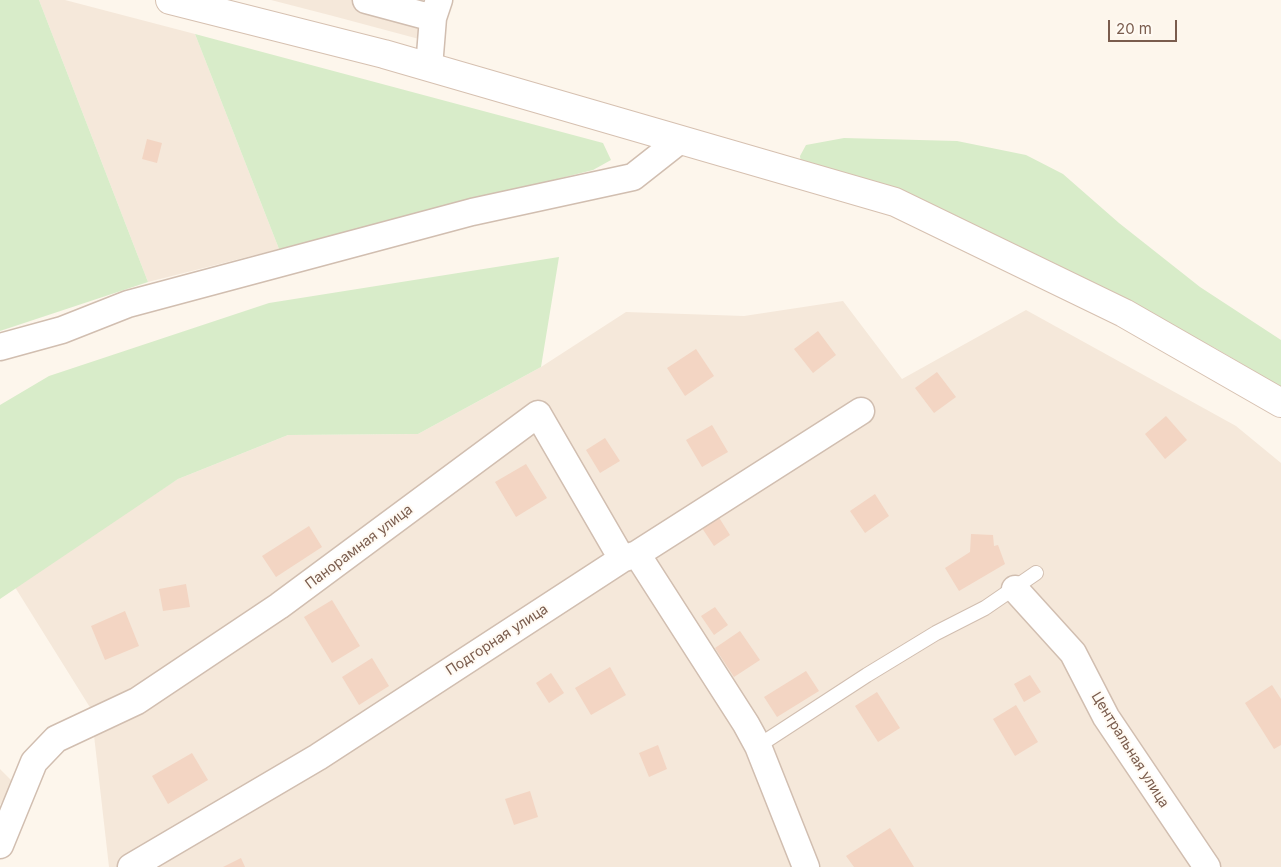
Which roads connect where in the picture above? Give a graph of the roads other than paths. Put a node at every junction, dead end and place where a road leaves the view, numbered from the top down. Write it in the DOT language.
graph roads {
  1 [pos="170,0"];
  2 [pos="366,0"];
  3 [pos="436,9"];
  4 [pos="429,67"];
  5 [pos="680,140"];
  6 [pos="0,347"];
  7 [pos="1281,403"];
  8 [pos="861,411"];
  9 [pos="630,557"];
  10 [pos="1036,573"];
  11 [pos="1015,589"];
  12 [pos="758,746"];
  13 [pos="0,845"];
  14 [pos="130,867"];
  15 [pos="806,867"];
  16 [pos="1206,867"];
  1 -- 4 [label="street"];
  2 -- 3 [label="street"];
  3 -- 4 [label="street"];
  4 -- 5 [label="street"];
  5 -- 6 [label="street"];
  5 -- 7 [label="street"];
  8 -- 9 [label="street, Подгорная улица"];
  9 -- 12 [label="street"];
  9 -- 13 [label="street, Панорамная улица"];
  9 -- 14 [label="street, Подгорная улица"];
  10 -- 11 [label="lane"];
  11 -- 12 [label="lane"];
  11 -- 16 [label="street, Центральная улица"];
  12 -- 15 [label="street"];
}
